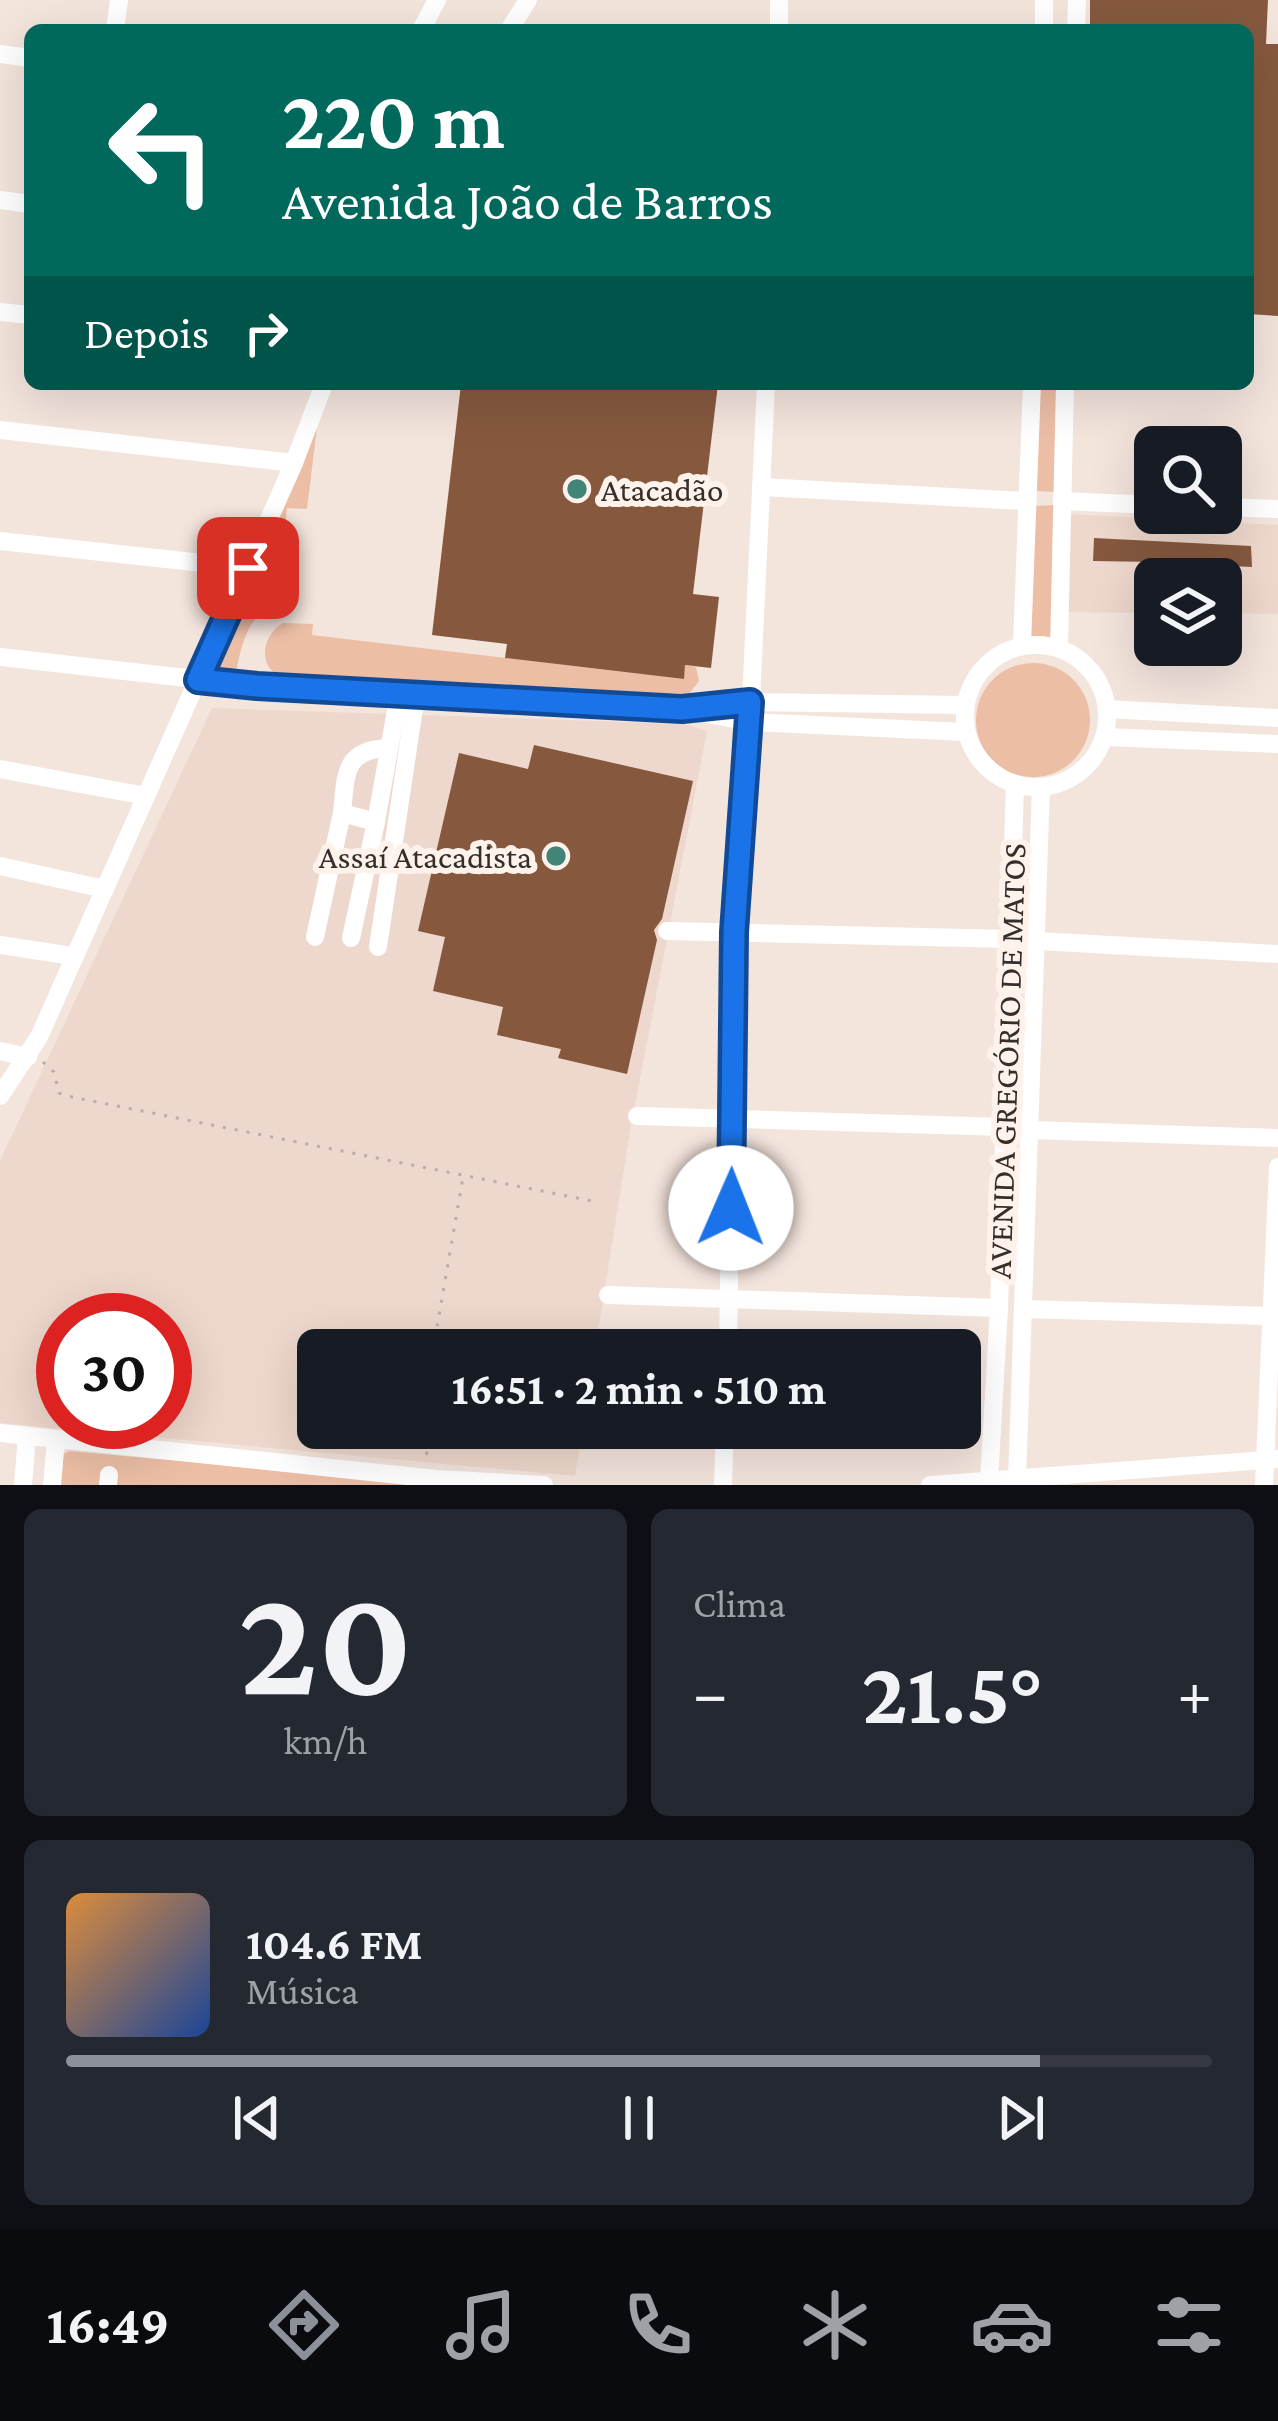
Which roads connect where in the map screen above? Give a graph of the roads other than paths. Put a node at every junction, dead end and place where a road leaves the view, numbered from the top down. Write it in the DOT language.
graph roads {
  1 [pos="322,390"];
  2 [pos="766,390"];
  3 [pos="1032,390"];
  4 [pos="1065,390"];
  5 [pos="0,430"];
  6 [pos="294,463"];
  7 [pos="761,487"];
  8 [pos="1062,501"];
  9 [pos="1025,502"];
  10 [pos="1134,504"];
  11 [pos="1242,508"];
  12 [pos="1278,509"];
  13 [pos="0,541"];
  14 [pos="248,568"];
  15 [pos="1022,645"];
  16 [pos="1059,649"];
  17 [pos="0,657"];
  18 [pos="198,680"];
  19 [pos="408,694"];
  20 [pos="964,705"];
  21 [pos="1107,710"];
  22 [pos="750,712"];
  23 [pos="1278,718"];
  24 [pos="965,732"];
  25 [pos="1105,737"];
  26 [pos="1278,744"];
  27 [pos="389,748"];
  28 [pos="0,769"];
  29 [pos="1015,784"];
  30 [pos="1041,787"];
  31 [pos="146,796"];
  32 [pos="342,814"];
  33 [pos="376,822"];
  34 [pos="0,866"];
  35 [pos="105,889"];
  36 [pos="667,931"];
  37 [pos="734,932"];
  38 [pos="315,937"];
  39 [pos="351,938"];
  40 [pos="1010,939"];
  41 [pos="1037,940"];
  42 [pos="0,945"];
  43 [pos="378,946"];
  44 [pos="1278,954"];
  45 [pos="72,956"];
  46 [pos="0,1052"];
  47 [pos="28,1057"];
  48 [pos="0,1096"];
  49 [pos="638,1117"];
  50 [pos="733,1117"];
  51 [pos="1005,1127"];
  52 [pos="1030,1130"];
  53 [pos="1278,1138"];
  54 [pos="1278,1166"];
  55 [pos="608,1295"];
  56 [pos="729,1300"];
  57 [pos="999,1307"];
  58 [pos="1024,1310"];
  59 [pos="1270,1316"];
  60 [pos="728,1329"];
  61 [pos="0,1433"];
  62 [pos="27,1436"];
  63 [pos="36,1437"];
  64 [pos="55,1449"];
  65 [pos="137,1449"];
  66 [pos="724,1449"];
  67 [pos="1271,1461"];
  68 [pos="1016,1479"];
  69 [pos="1140,1479"];
  70 [pos="989,1481"];
  71 [pos="435,1482"];
  72 [pos="23,1485"];
  73 [pos="52,1485"];
  74 [pos="544,1485"];
  75 [pos="723,1485"];
  76 [pos="930,1485"];
  77 [pos="1264,1485"];
  1 -- 6 [label="street"];
  2 -- 7 [label="street"];
  3 -- 9 [label="street"];
  4 -- 8 [label="street"];
  5 -- 6 [label="street"];
  6 -- 14 [label="street"];
  7 -- 9 [label="street"];
  7 -- 22 [label="street"];
  8 -- 10 [label="street"];
  8 -- 16 [label="street"];
  9 -- 15 [label="street"];
  11 -- 12 [label="street"];
  13 -- 14 [label="street"];
  14 -- 18 [label="street"];
  15 -- 16 [label="street"];
  15 -- 20 [label="street"];
  16 -- 21 [label="street"];
  17 -- 18 [label="street"];
  18 -- 19 [label="street"];
  18 -- 31 [label="street"];
  19 -- 22 [label="street"];
  19 -- 27 [label="street"];
  19 -- 43 [label="street"];
  20 -- 22 [label="street"];
  20 -- 24 [label="street"];
  21 -- 23 [label="street"];
  21 -- 25 [label="street"];
  22 -- 24 [label="street"];
  22 -- 37 [label="street"];
  24 -- 29 [label="street"];
  25 -- 26 [label="street"];
  25 -- 30 [label="street"];
  27 -- 32 [label="street"];
  27 -- 33 [label="street"];
  28 -- 31 [label="street"];
  29 -- 30 [label="street"];
  29 -- 40 [label="street, AVENIDA GREGÓRIO DE MATOS"];
  30 -- 41 [label="street, AVENIDA GREGÓRIO DE MATOS"];
  31 -- 35 [label="street"];
  32 -- 33 [label="street"];
  32 -- 38 [label="street"];
  33 -- 39 [label="street"];
  34 -- 35 [label="street"];
  35 -- 45 [label="street"];
  36 -- 37 [label="street"];
  37 -- 40 [label="street"];
  37 -- 50 [label="street"];
  40 -- 51 [label="street, AVENIDA GREGÓRIO DE MATOS"];
  41 -- 44 [label="street"];
  41 -- 52 [label="street, AVENIDA GREGÓRIO DE MATOS"];
  42 -- 45 [label="street"];
  45 -- 47 [label="street"];
  46 -- 47 [label="street"];
  47 -- 48 [label="street"];
  49 -- 50 [label="street"];
  50 -- 51 [label="street"];
  50 -- 56 [label="street"];
  51 -- 57 [label="street, AVENIDA GREGÓRIO DE MATOS"];
  52 -- 53 [label="street"];
  52 -- 58 [label="street, AVENIDA GREGÓRIO DE MATOS"];
  54 -- 59 [label="street"];
  55 -- 56 [label="street"];
  56 -- 57 [label="street"];
  56 -- 60 [label="street"];
  57 -- 70 [label="street, AVENIDA GREGÓRIO DE MATOS"];
  58 -- 59 [label="street"];
  58 -- 68 [label="street, AVENIDA GREGÓRIO DE MATOS"];
  59 -- 67 [label="street"];
  61 -- 62 [label="street"];
  62 -- 63 [label="street"];
  62 -- 72 [label="street"];
  64 -- 73 [label="street"];
  65 -- 71 [label="street"];
  66 -- 75 [label="street"];
  67 -- 69 [label="street"];
  67 -- 77 [label="street"];
  68 -- 69 [label="street"];
  68 -- 70 [label="street"];
  70 -- 76 [label="street"];
  71 -- 74 [label="street"];
}
